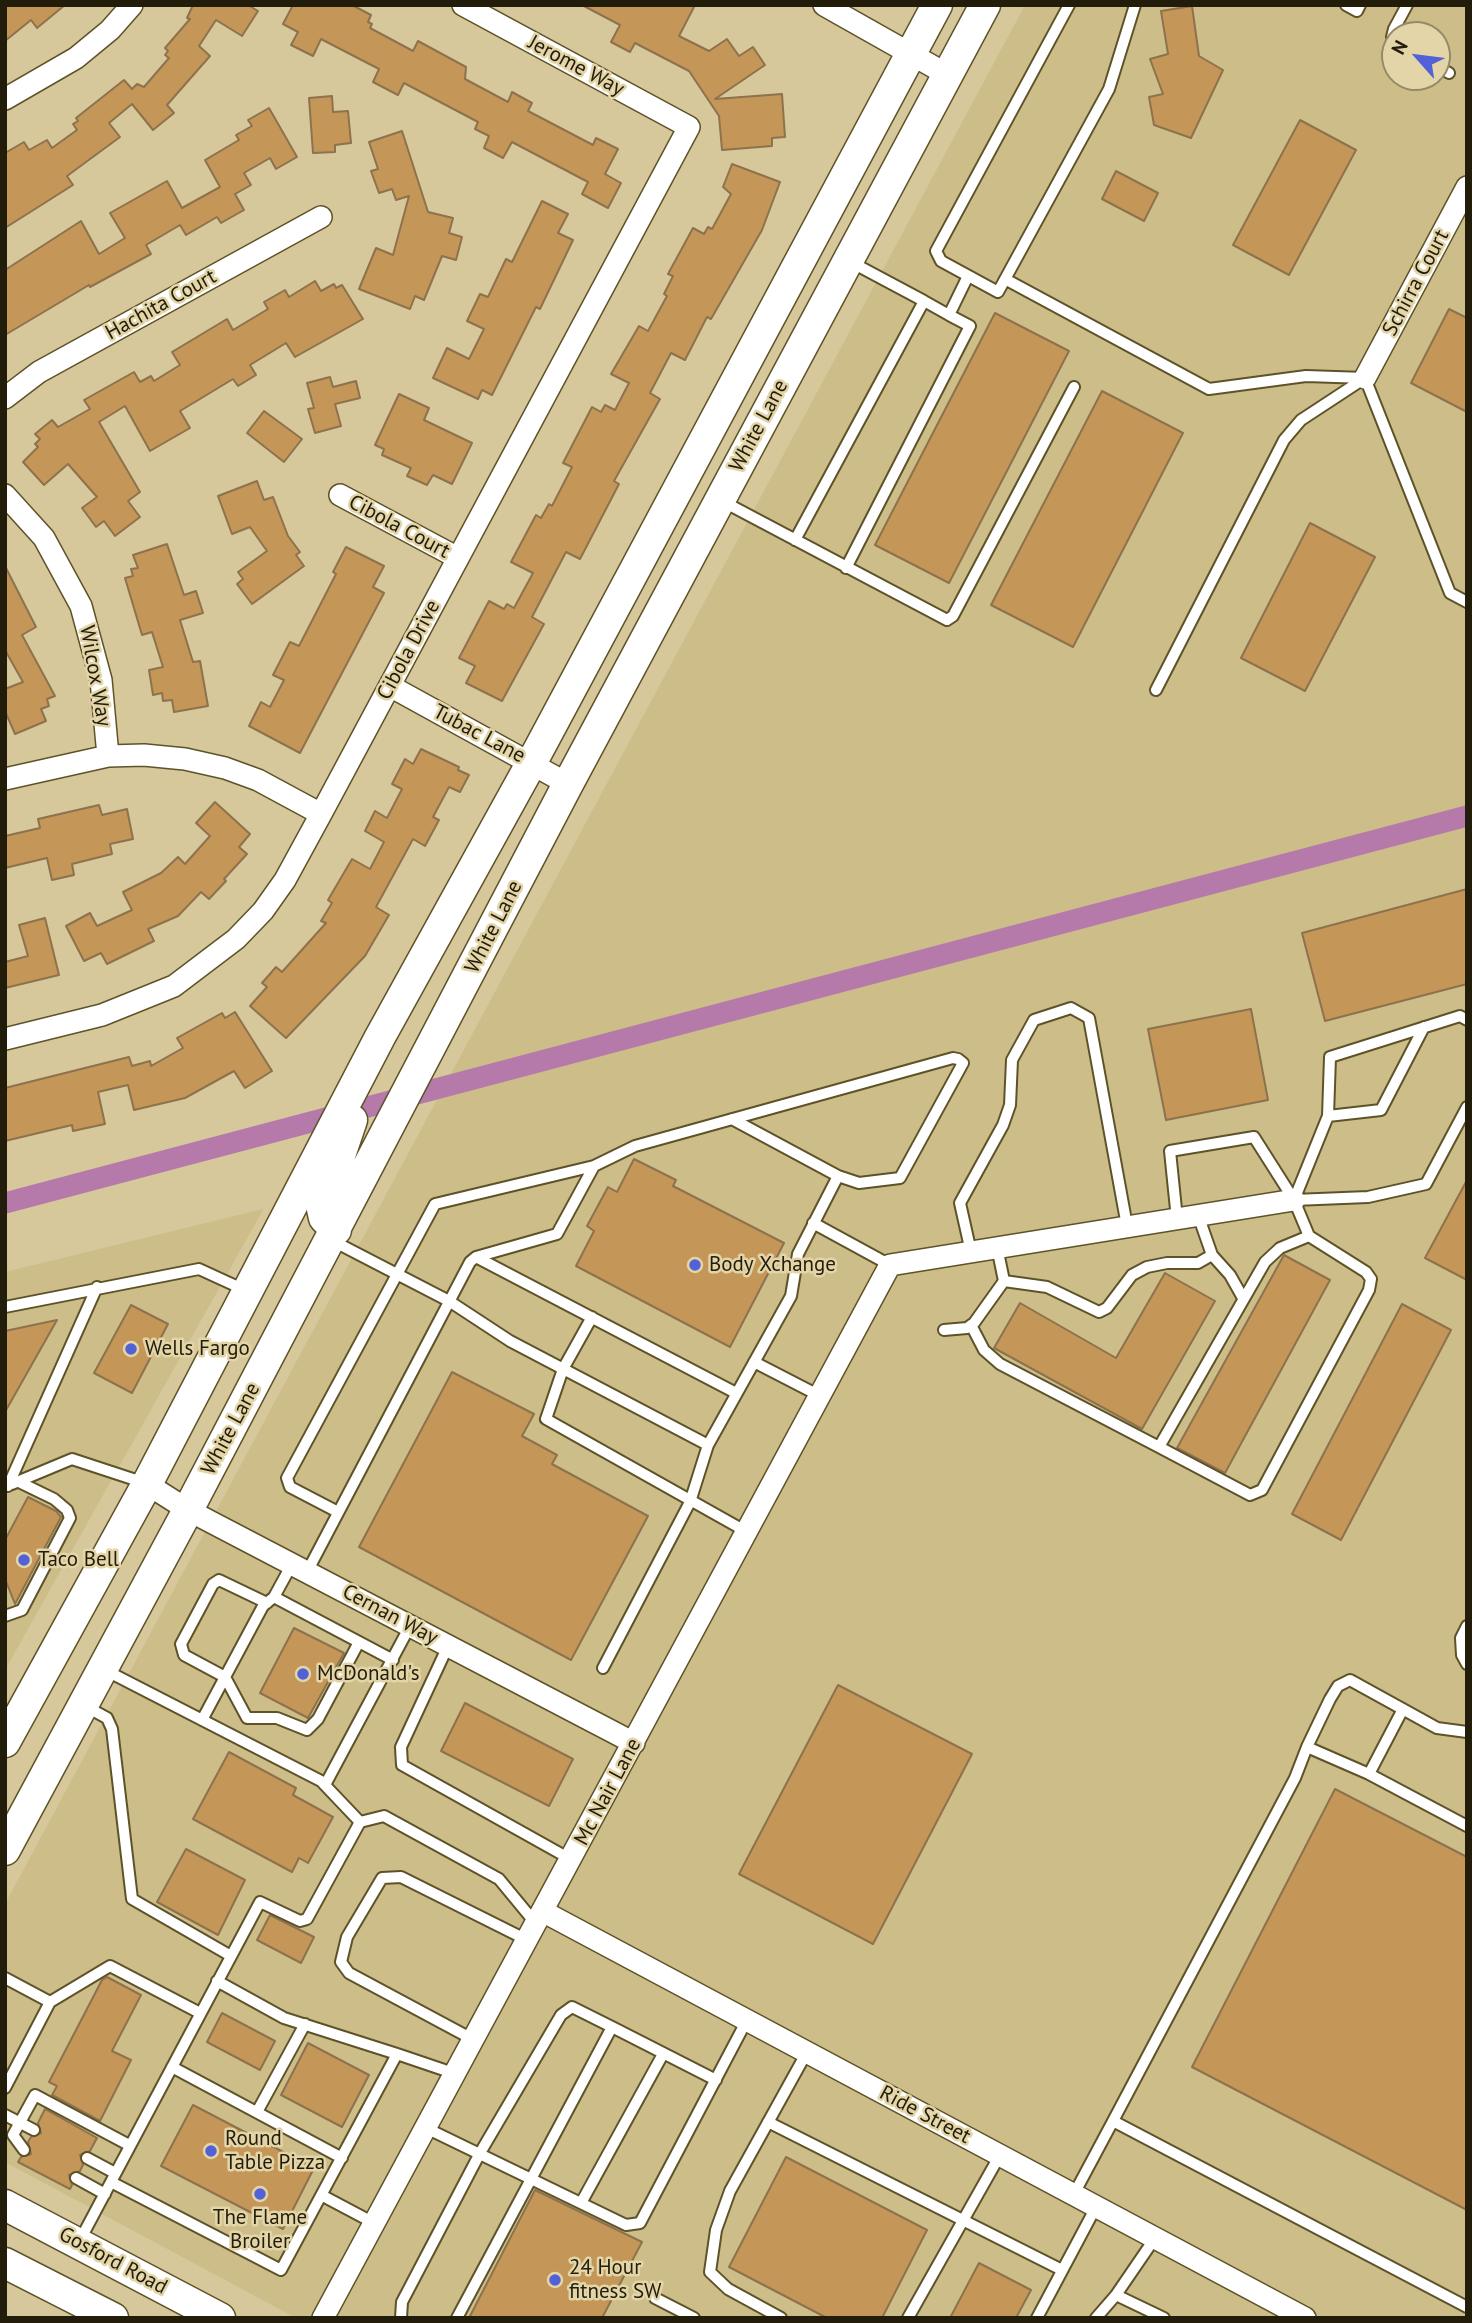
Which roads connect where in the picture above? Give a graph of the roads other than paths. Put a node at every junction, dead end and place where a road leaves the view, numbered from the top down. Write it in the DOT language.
graph roads {
  1 [pos="132,5"];
  2 [pos="463,5"];
  3 [pos="824,5"];
  4 [pos="937,5"];
  5 [pos="985,5"];
  6 [pos="1069,5"];
  7 [pos="1135,5"];
  8 [pos="1346,5"];
  9 [pos="1360,5"];
  10 [pos="1407,5"];
  11 [pos="1398,21"];
  12 [pos="911,53"];
  13 [pos="948,75"];
  14 [pos="5,99"];
  15 [pos="689,127"];
  16 [pos="1467,187"];
  17 [pos="1461,213"];
  18 [pos="321,217"];
  19 [pos="848,260"];
  20 [pos="968,276"];
  21 [pos="1005,279"];
  22 [pos="924,301"];
  23 [pos="949,315"];
  24 [pos="758,339"];
  25 [pos="1365,378"];
  26 [pos="1074,387"];
  27 [pos="5,398"];
  28 [pos="5,495"];
  29 [pos="340,495"];
  30 [pos="722,495"];
  31 [pos="794,540"];
  32 [pos="458,558"];
  33 [pos="846,568"];
  34 [pos="1467,602"];
  35 [pos="390,686"];
  36 [pos="1156,690"];
  37 [pos="108,756"];
  38 [pos="532,762"];
  39 [pos="5,779"];
  40 [pos="568,784"];
  41 [pos="321,814"];
  42 [pos="1467,1020"];
  43 [pos="1424,1027"];
  44 [pos="5,1039"];
  45 [pos="1467,1107"];
  46 [pos="1328,1116"];
  47 [pos="732,1119"];
  48 [pos="594,1166"];
  49 [pos="838,1176"];
  50 [pos="327,1192"];
  51 [pos="1294,1200"];
  52 [pos="1187,1217"];
  53 [pos="813,1223"];
  54 [pos="1128,1226"];
  55 [pos="333,1235"];
  56 [pos="1309,1236"];
  57 [pos="997,1247"];
  58 [pos="971,1252"];
  59 [pos="1212,1255"];
  60 [pos="477,1257"];
  61 [pos="890,1265"];
  62 [pos="396,1274"];
  63 [pos="1004,1281"];
  64 [pos="97,1287"];
  65 [pos="247,1291"];
  66 [pos="1243,1298"];
  67 [pos="449,1301"];
  68 [pos="5,1307"];
  69 [pos="592,1317"];
  70 [pos="971,1325"];
  71 [pos="944,1330"];
  72 [pos="754,1362"];
  73 [pos="563,1369"];
  74 [pos="736,1393"];
  75 [pos="820,1396"];
  76 [pos="708,1445"];
  77 [pos="1159,1447"];
  78 [pos="147,1484"];
  79 [pos="10,1485"];
  80 [pos="690,1502"];
  81 [pos="188,1510"];
  82 [pos="338,1512"];
  83 [pos="747,1532"];
  84 [pos="299,1568"];
  85 [pos="270,1600"];
  86 [pos="5,1616"];
  87 [pos="411,1626"];
  88 [pos="1467,1626"];
  89 [pos="359,1642"];
  90 [pos="448,1646"];
  91 [pos="393,1660"];
  92 [pos="1467,1664"];
  93 [pos="101,1668"];
  94 [pos="603,1668"];
  95 [pos="225,1677"];
  96 [pos="82,1704"];
  97 [pos="1403,1709"];
  98 [pos="202,1720"];
  99 [pos="1467,1732"];
  100 [pos="5,1742"];
  101 [pos="634,1743"];
  102 [pos="1307,1747"];
  103 [pos="1368,1774"];
  104 [pos="325,1784"];
  105 [pos="360,1822"];
  106 [pos="1467,1826"];
  107 [pos="5,1850"];
  108 [pos="572,1860"];
  109 [pos="536,1926"];
  110 [pos="231,1956"];
  111 [pos="217,1982"];
  112 [pos="7,1983"];
  113 [pos="50,2002"];
  114 [pos="200,2013"];
  115 [pos="747,2020"];
  116 [pos="305,2024"];
  117 [pos="612,2027"];
  118 [pos="474,2040"];
  119 [pos="807,2052"];
  120 [pos="663,2053"];
  121 [pos="397,2054"];
  122 [pos="172,2067"];
  123 [pos="456,2074"];
  124 [pos="716,2080"];
  125 [pos="5,2088"];
  126 [pos="257,2112"];
  127 [pos="5,2115"];
  128 [pos="1113,2121"];
  129 [pos="20,2122"];
  130 [pos="768,2122"];
  131 [pos="426,2128"];
  132 [pos="34,2130"];
  133 [pos="129,2145"];
  134 [pos="24,2150"];
  135 [pos="480,2153"];
  136 [pos="1000,2155"];
  137 [pos="86,2158"];
  138 [pos="342,2158"];
  139 [pos="76,2178"];
  140 [pos="113,2178"];
  141 [pos="532,2178"];
  142 [pos="105,2194"];
  143 [pos="1074,2194"];
  144 [pos="323,2196"];
  145 [pos="581,2203"];
  146 [pos="5,2205"];
  147 [pos="1097,2207"];
  148 [pos="964,2218"];
  149 [pos="374,2224"];
  150 [pos="1155,2238"];
  151 [pos="79,2242"];
  152 [pos="5,2263"];
  153 [pos="1062,2270"];
  154 [pos="1116,2295"];
  155 [pos="655,2298"];
  156 [pos="1467,2308"];
  157 [pos="97,2314"];
  158 [pos="220,2318"];
  159 [pos="323,2318"];
  160 [pos="401,2318"];
  161 [pos="457,2318"];
  162 [pos="694,2318"];
  163 [pos="781,2318"];
  164 [pos="908,2318"];
  165 [pos="1037,2318"];
  166 [pos="1097,2318"];
  167 [pos="1164,2318"];
  168 [pos="1305,2318"];
  169 [pos="1462,2318"];
  1 -- 14 [label="street"];
  2 -- 15 [label="street, Jerome Way"];
  3 -- 12 [label="street"];
  4 -- 12 [label="main road, White Lane"];
  5 -- 13 [label="main road, White Lane"];
  6 -- 20 [label="lane"];
  7 -- 21 [label="lane"];
  8 -- 9 [label="lane"];
  10 -- 11 [label="lane"];
  12 -- 13 [label="street"];
  12 -- 24 [label="main road, White Lane"];
  13 -- 19 [label="main road, White Lane"];
  15 -- 32 [label="street, Cibola Drive"];
  16 -- 17 [label="street, Schirra Court"];
  17 -- 25 [label="street, Schirra Court"];
  18 -- 27 [label="street, Hachita Court"];
  19 -- 22 [label="lane"];
  19 -- 30 [label="main road, White Lane"];
  20 -- 21 [label="lane"];
  20 -- 23 [label="lane"];
  21 -- 25 [label="lane"];
  22 -- 23 [label="lane"];
  22 -- 31 [label="lane"];
  23 -- 33 [label="lane"];
  24 -- 30 [label="main road"];
  24 -- 38 [label="main road, White Lane"];
  25 -- 34 [label="lane"];
  25 -- 36 [label="lane"];
  26 -- 33 [label="lane"];
  28 -- 37 [label="street, Wilcox Way"];
  29 -- 32 [label="street, Cibola Court"];
  30 -- 31 [label="lane"];
  30 -- 40 [label="main road, White Lane"];
  31 -- 33 [label="lane"];
  32 -- 35 [label="street, Cibola Drive"];
  35 -- 38 [label="street, Tubac Lane"];
  35 -- 41 [label="street, Cibola Drive"];
  37 -- 39 [label="street"];
  37 -- 41 [label="street"];
  38 -- 40 [label="street, Tubac Lane"];
  38 -- 50 [label="main road, White Lane"];
  40 -- 50 [label="main road, White Lane"];
  41 -- 44 [label="street, Cibola Drive"];
  42 -- 43 [label="lane"];
  43 -- 46 [label="lane"];
  43 -- 46 [label="lane"];
  45 -- 51 [label="lane"];
  46 -- 51 [label="lane"];
  47 -- 48 [label="lane"];
  47 -- 49 [label="lane"];
  47 -- 49 [label="lane"];
  48 -- 60 [label="lane"];
  48 -- 62 [label="lane"];
  49 -- 53 [label="lane"];
  50 -- 55 [label="main road, White Lane"];
  50 -- 65 [label="main road, White Lane"];
  51 -- 52 [label="street"];
  51 -- 52 [label="lane"];
  51 -- 56 [label="lane"];
  52 -- 54 [label="street"];
  52 -- 59 [label="lane"];
  53 -- 61 [label="lane"];
  53 -- 72 [label="lane"];
  54 -- 57 [label="street"];
  54 -- 58 [label="lane"];
  55 -- 62 [label="lane"];
  55 -- 81 [label="main road, White Lane"];
  56 -- 66 [label="lane"];
  56 -- 77 [label="lane"];
  57 -- 58 [label="street"];
  57 -- 63 [label="lane"];
  58 -- 61 [label="street"];
  59 -- 63 [label="lane"];
  59 -- 66 [label="lane"];
  60 -- 67 [label="lane"];
  60 -- 69 [label="lane"];
  61 -- 75 [label="street, Mc Nair Lane"];
  62 -- 67 [label="lane"];
  62 -- 82 [label="lane"];
  63 -- 70 [label="lane"];
  64 -- 65 [label="lane"];
  64 -- 68 [label="lane"];
  64 -- 79 [label="lane"];
  65 -- 78 [label="main road, White Lane"];
  66 -- 77 [label="lane"];
  67 -- 73 [label="lane"];
  67 -- 82 [label="lane"];
  69 -- 73 [label="lane"];
  69 -- 74 [label="lane"];
  70 -- 71 [label="lane"];
  70 -- 77 [label="lane"];
  72 -- 74 [label="lane"];
  72 -- 75 [label="lane"];
  73 -- 76 [label="lane"];
  73 -- 80 [label="lane"];
  74 -- 76 [label="lane"];
  75 -- 83 [label="street, Mc Nair Lane"];
  76 -- 80 [label="lane"];
  78 -- 79 [label="lane"];
  78 -- 81 [label="street, Cernan Way"];
  78 -- 100 [label="main road, White Lane"];
  79 -- 86 [label="lane"];
  80 -- 83 [label="lane"];
  80 -- 94 [label="lane"];
  81 -- 84 [label="street, Cernan Way"];
  81 -- 93 [label="main road, White Lane"];
  82 -- 84 [label="lane"];
  83 -- 101 [label="street, Mc Nair Lane"];
  84 -- 85 [label="lane"];
  84 -- 87 [label="street, Cernan Way"];
  85 -- 89 [label="lane"];
  85 -- 95 [label="lane"];
  85 -- 95 [label="lane"];
  87 -- 90 [label="street, Cernan Way"];
  87 -- 91 [label="lane"];
  88 -- 92 [label="lane"];
  89 -- 91 [label="lane"];
  89 -- 95 [label="lane"];
  90 -- 101 [label="street, Cernan Way"];
  90 -- 108 [label="lane"];
  91 -- 104 [label="lane"];
  93 -- 96 [label="main road, White Lane"];
  93 -- 98 [label="lane"];
  95 -- 98 [label="lane"];
  96 -- 107 [label="main road, White Lane"];
  96 -- 110 [label="lane"];
  97 -- 99 [label="lane"];
  97 -- 102 [label="lane"];
  97 -- 103 [label="lane"];
  98 -- 104 [label="lane"];
  101 -- 108 [label="street, Mc Nair Lane"];
  102 -- 103 [label="lane"];
  102 -- 128 [label="lane"];
  103 -- 106 [label="lane"];
  104 -- 105 [label="lane"];
  105 -- 109 [label="lane"];
  105 -- 110 [label="lane"];
  108 -- 109 [label="street, Mc Nair Lane"];
  109 -- 115 [label="street, Ride Street"];
  109 -- 118 [label="street, Mc Nair Lane"];
  109 -- 118 [label="lane"];
  110 -- 111 [label="lane"];
  111 -- 114 [label="lane"];
  111 -- 116 [label="lane"];
  112 -- 113 [label="lane"];
  113 -- 114 [label="lane"];
  113 -- 125 [label="lane"];
  114 -- 122 [label="lane"];
  115 -- 119 [label="street, Ride Street"];
  115 -- 124 [label="lane"];
  116 -- 121 [label="lane"];
  116 -- 126 [label="lane"];
  117 -- 120 [label="lane"];
  117 -- 135 [label="lane"];
  117 -- 141 [label="lane"];
  118 -- 123 [label="street, Mc Nair Lane"];
  119 -- 130 [label="lane"];
  119 -- 136 [label="street, Ride Street"];
  120 -- 124 [label="lane"];
  120 -- 145 [label="lane"];
  121 -- 123 [label="lane"];
  121 -- 138 [label="lane"];
  122 -- 126 [label="lane"];
  122 -- 133 [label="lane"];
  123 -- 131 [label="street, Mc Nair Lane"];
  124 -- 145 [label="lane"];
  126 -- 138 [label="lane"];
  127 -- 129 [label="lane"];
  128 -- 143 [label="lane"];
  128 -- 156 [label="lane"];
  129 -- 132 [label="lane"];
  129 -- 133 [label="lane"];
  129 -- 134 [label="lane"];
  130 -- 148 [label="lane"];
  130 -- 163 [label="lane"];
  131 -- 135 [label="lane"];
  131 -- 149 [label="street, Mc Nair Lane"];
  133 -- 140 [label="lane"];
  135 -- 141 [label="lane"];
  135 -- 160 [label="lane"];
  136 -- 143 [label="street, Ride Street"];
  136 -- 148 [label="lane"];
  137 -- 140 [label="lane"];
  138 -- 144 [label="lane"];
  139 -- 142 [label="lane"];
  140 -- 142 [label="lane"];
  140 -- 144 [label="lane"];
  141 -- 145 [label="lane"];
  141 -- 161 [label="lane"];
  142 -- 151 [label="lane"];
  143 -- 147 [label="street, Ride Street"];
  144 -- 149 [label="lane"];
  146 -- 151 [label="main road, Gosford Road"];
  147 -- 150 [label="street, Ride Street"];
  147 -- 153 [label="lane"];
  148 -- 153 [label="lane"];
  148 -- 164 [label="lane"];
  149 -- 159 [label="street, Mc Nair Lane"];
  150 -- 154 [label="lane"];
  150 -- 168 [label="street, Ride Street"];
  151 -- 158 [label="main road, Gosford Road"];
  152 -- 157 [label="main road"];
  153 -- 165 [label="lane"];
  154 -- 166 [label="lane"];
  154 -- 167 [label="lane"];
  155 -- 162 [label="lane"];
  156 -- 169 [label="lane"];
}
